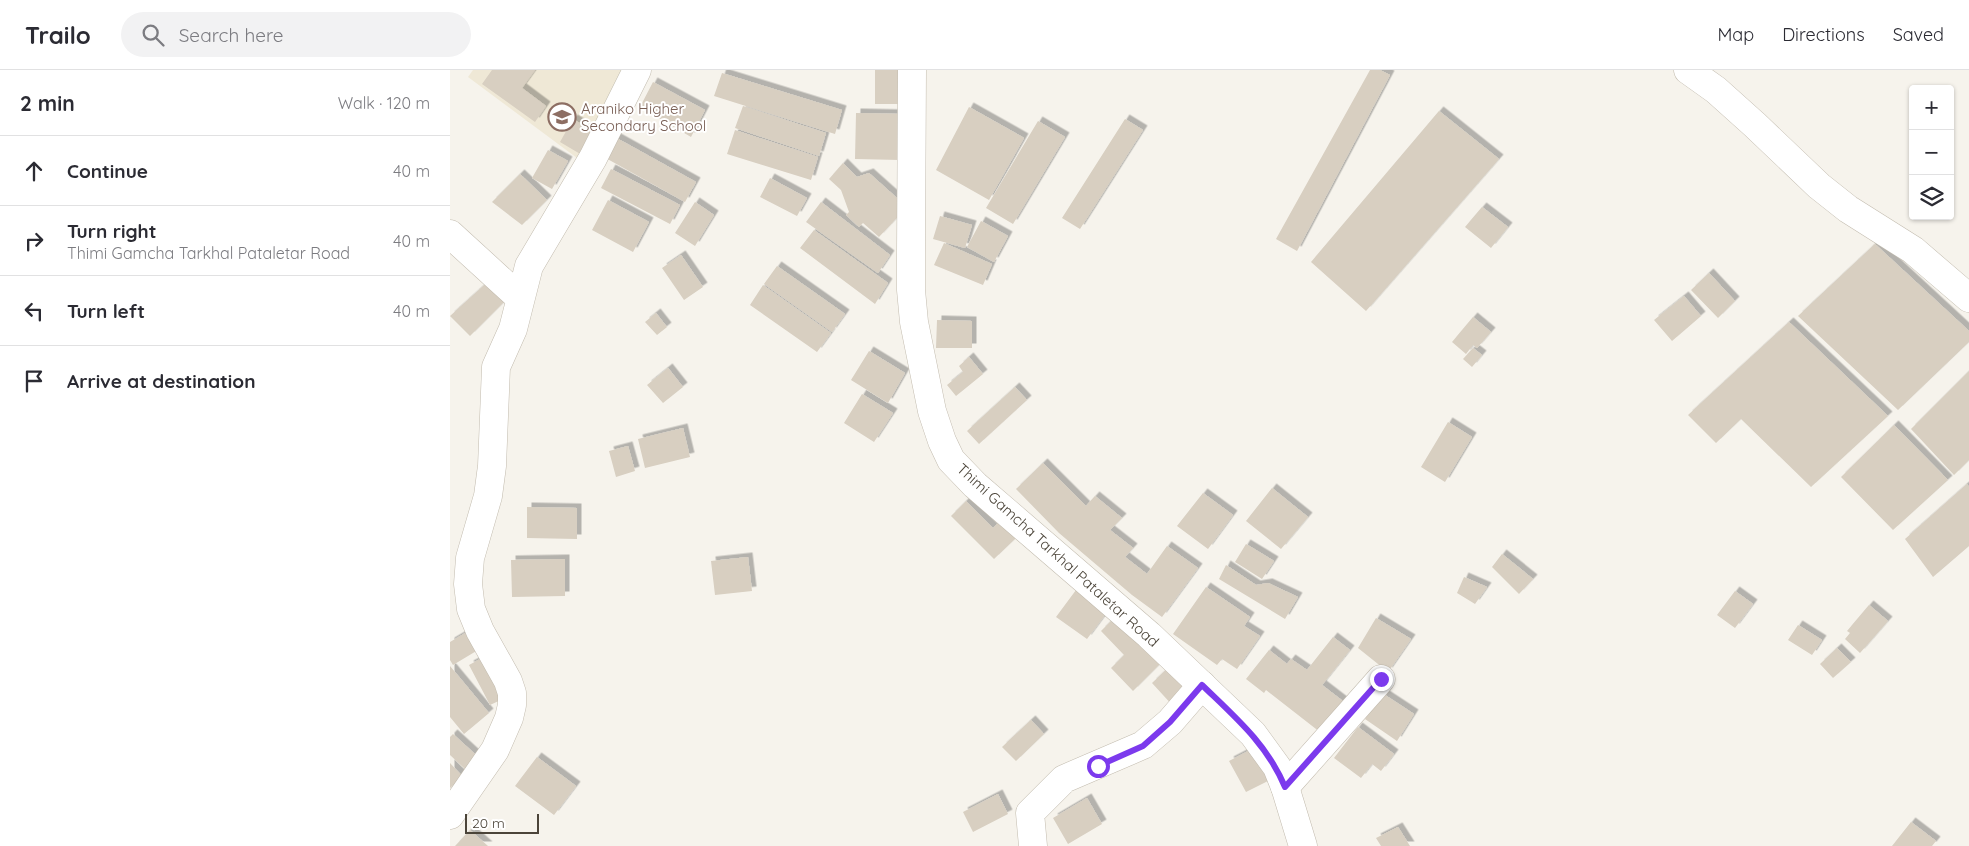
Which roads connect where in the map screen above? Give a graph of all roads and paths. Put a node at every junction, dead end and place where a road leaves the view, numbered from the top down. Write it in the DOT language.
graph roads {
  1 [pos="637,70"];
  2 [pos="912,70"];
  3 [pos="1688,70"];
  4 [pos="450,234"];
  5 [pos="520,298"];
  6 [pos="1969,298"];
  7 [pos="1381,679"];
  8 [pos="1202,685"];
  9 [pos="1285,787"];
  10 [pos="450,815"];
  11 [pos="1033,846"];
  12 [pos="1303,846"];
  1 -- 5 [label="street"];
  2 -- 8 [label="street, Thimi Gamcha Tarkhal Pataletar Road"];
  3 -- 6 [label="street"];
  4 -- 5 [label="street"];
  5 -- 10 [label="street"];
  7 -- 9 [label="street"];
  8 -- 9 [label="street, Thimi Gamcha Tarkhal Pataletar Road"];
  8 -- 11 [label="street"];
  9 -- 12 [label="street, Thimi Gamcha Tarkhal Pataletar Road"];
}
